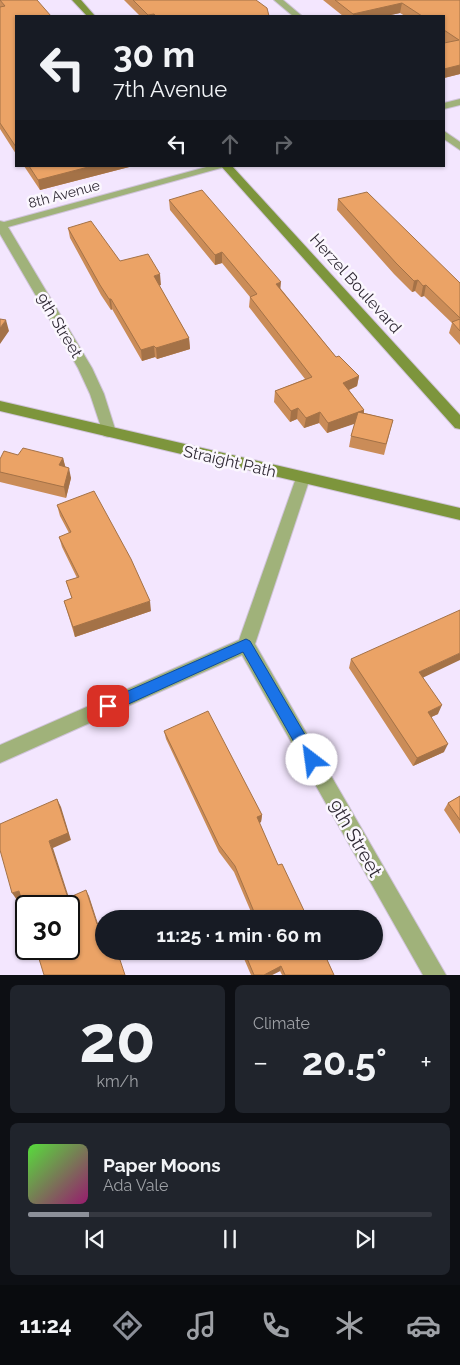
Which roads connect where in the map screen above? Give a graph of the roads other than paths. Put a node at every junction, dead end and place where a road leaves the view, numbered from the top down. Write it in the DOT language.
graph roads {
  1 [pos="76,0"];
  2 [pos="278,0"];
  3 [pos="90,15"];
  4 [pos="297,15"];
  5 [pos="460,102"];
  6 [pos="445,106"];
  7 [pos="445,135"];
  8 [pos="460,147"];
  9 [pos="220,167"];
  10 [pos="225,167"];
  11 [pos="0,226"];
  12 [pos="0,406"];
  13 [pos="460,424"];
  14 [pos="109,432"];
  15 [pos="303,478"];
  16 [pos="460,514"];
  17 [pos="246,645"];
  18 [pos="0,754"];
  19 [pos="435,975"];
  1 -- 3 [label="street"];
  2 -- 4 [label="street"];
  5 -- 6 [label="street"];
  7 -- 8 [label="street"];
  9 -- 11 [label="street, 8th Avenue"];
  10 -- 13 [label="street, Herzel Boulevard"];
  11 -- 14 [label="street, 9th Street"];
  12 -- 14 [label="street, Straight Path"];
  14 -- 15 [label="street, Straight Path"];
  15 -- 16 [label="street, Straight Path"];
  15 -- 17 [label="street"];
  17 -- 18 [label="street"];
  17 -- 19 [label="street, 9th Street"];
}
